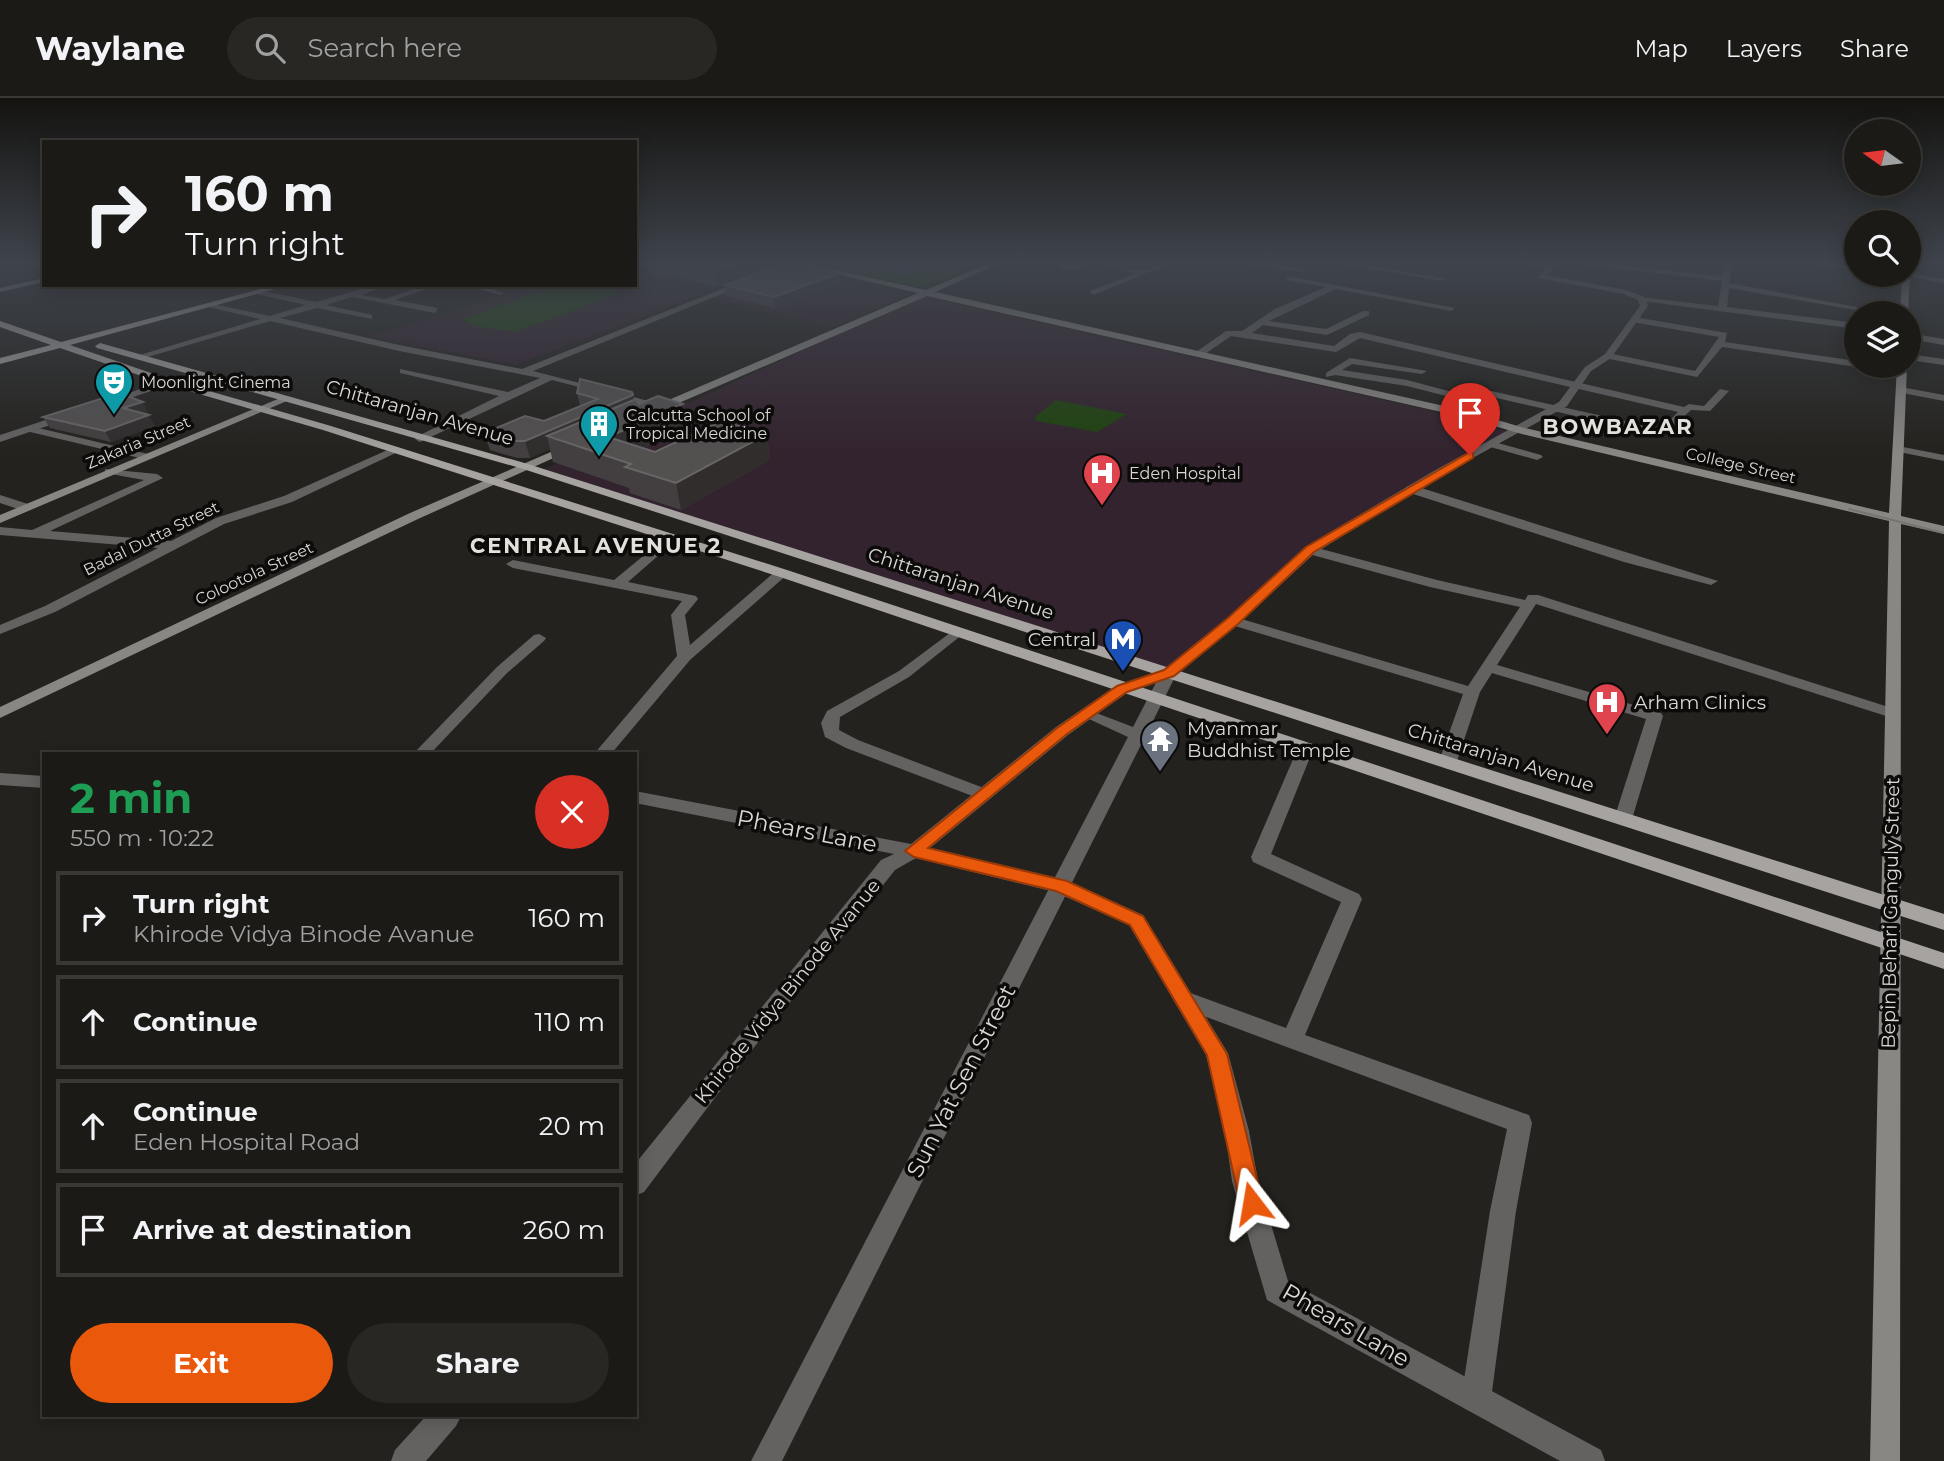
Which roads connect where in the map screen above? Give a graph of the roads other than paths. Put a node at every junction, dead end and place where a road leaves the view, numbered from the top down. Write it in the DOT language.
graph roads {
  1 [pos="10,327"];
  2 [pos="29,327"];
  3 [pos="115,327"];
  4 [pos="122,327"];
  5 [pos="240,327"];
  6 [pos="300,327"];
  7 [pos="632,327"];
  8 [pos="845,327"];
  9 [pos="1078,327"];
  10 [pos="1254,327"];
  11 [pos="1292,327"];
  12 [pos="1340,327"];
  13 [pos="1630,327"];
  14 [pos="1674,327"];
  15 [pos="1244,334"];
  16 [pos="1921,338"];
  17 [pos="62,341"];
  18 [pos="1944,342"];
  19 [pos="1719,344"];
  20 [pos="1199,354"];
  21 [pos="1608,356"];
  22 [pos="138,357"];
  23 [pos="1921,359"];
  24 [pos="0,361"];
  25 [pos="1844,362"];
  26 [pos="1944,362"];
  27 [pos="402,371"];
  28 [pos="524,371"];
  29 [pos="1422,371"];
  30 [pos="1334,372"];
  31 [pos="551,377"];
  32 [pos="1902,378"];
  33 [pos="1321,381"];
  34 [pos="168,382"];
  35 [pos="1575,384"];
  36 [pos="1901,390"];
  37 [pos="1724,391"];
  38 [pos="509,395"];
  39 [pos="289,397"];
  40 [pos="1944,398"];
  41 [pos="93,407"];
  42 [pos="261,407"];
  43 [pos="660,407"];
  44 [pos="1556,408"];
  45 [pos="1685,410"];
  46 [pos="80,412"];
  47 [pos="648,412"];
  48 [pos="30,429"];
  49 [pos="1518,430"];
  50 [pos="0,439"];
  51 [pos="420,439"];
  52 [pos="586,439"];
  53 [pos="1491,444"];
  54 [pos="1898,449"];
  55 [pos="396,450"];
  56 [pos="144,456"];
  57 [pos="1537,457"];
  58 [pos="1944,458"];
  59 [pos="524,466"];
  60 [pos="109,471"];
  61 [pos="493,480"];
  62 [pos="1411,489"];
  63 [pos="0,499"];
  64 [pos="24,508"];
  65 [pos="0,519"];
  66 [pos="1895,519"];
  67 [pos="1944,530"];
  68 [pos="0,531"];
  69 [pos="33,534"];
  70 [pos="670,538"];
  71 [pos="173,545"];
  72 [pos="1310,550"];
  73 [pos="513,564"];
  74 [pos="782,573"];
  75 [pos="1711,581"];
  76 [pos="619,583"];
  77 [pos="1528,605"];
  78 [pos="1233,621"];
  79 [pos="0,630"];
  80 [pos="958,631"];
  81 [pos="539,638"];
  82 [pos="685,657"];
  83 [pos="1489,667"];
  84 [pos="1169,673"];
  85 [pos="1122,689"];
  86 [pos="1472,692"];
  87 [pos="1155,700"];
  88 [pos="0,713"];
  89 [pos="1892,713"];
  90 [pos="1086,715"];
  91 [pos="1137,735"];
  92 [pos="1305,750"];
  93 [pos="423,752"];
  94 [pos="604,752"];
  95 [pos="1447,764"];
  96 [pos="0,779"];
  97 [pos="42,782"];
  98 [pos="983,794"];
  99 [pos="637,797"];
  100 [pos="1623,819"];
  101 [pos="914,851"];
  102 [pos="1060,886"];
  103 [pos="1890,904"];
  104 [pos="1944,922"];
  105 [pos="1890,944"];
  106 [pos="1944,961"];
  107 [pos="1185,1000"];
  108 [pos="1292,1040"];
  109 [pos="637,1181"];
  110 [pos="1476,1399"];
  111 [pos="445,1417"];
  112 [pos="407,1461"];
  113 [pos="766,1461"];
  114 [pos="1590,1461"];
  115 [pos="1885,1461"];
  1 -- 17 [label="main road"];
  2 -- 17 [label="main road, Chittaranjan Avenue"];
  3 -- 17 [label="main road"];
  4 -- 17 [label="main road"];
  5 -- 22 [label="street"];
  6 -- 28 [label="street"];
  7 -- 28 [label="street"];
  8 -- 43 [label="main road"];
  9 -- 20 [label="main road, College Street"];
  10 -- 15 [label="street"];
  11 -- 12 [label="street"];
  13 -- 21 [label="street"];
  14 -- 19 [label="street"];
  15 -- 20 [label="street"];
  15 -- 35 [label="street"];
  16 -- 18 [label="street"];
  17 -- 22 [label="main road, Chittaranjan Avenue"];
  17 -- 24 [label="main road"];
  17 -- 34 [label="main road"];
  19 -- 21 [label="street"];
  19 -- 25 [label="street"];
  20 -- 33 [label="main road, College Street"];
  21 -- 35 [label="street"];
  22 -- 39 [label="main road, Chittaranjan Avenue"];
  23 -- 26 [label="street"];
  27 -- 38 [label="street"];
  28 -- 31 [label="street"];
  29 -- 30 [label="street"];
  30 -- 33 [label="street"];
  30 -- 44 [label="street"];
  31 -- 38 [label="street"];
  31 -- 43 [label="street"];
  32 -- 36 [label="main road, Bepin Behari Ganguly Street"];
  33 -- 49 [label="main road, College Street"];
  34 -- 41 [label="street"];
  34 -- 42 [label="main road"];
  35 -- 44 [label="street"];
  35 -- 45 [label="street"];
  36 -- 40 [label="street"];
  36 -- 54 [label="main road, Bepin Behari Ganguly Street"];
  37 -- 45 [label="street"];
  38 -- 51 [label="street"];
  39 -- 42 [label="main road, Zakaria Street"];
  39 -- 51 [label="main road, Chittaranjan Avenue"];
  42 -- 55 [label="main road"];
  42 -- 56 [label="main road, Zakaria Street"];
  43 -- 47 [label="main road"];
  44 -- 45 [label="street"];
  44 -- 49 [label="street"];
  46 -- 48 [label="street"];
  48 -- 50 [label="street"];
  48 -- 56 [label="street"];
  49 -- 53 [label="street"];
  49 -- 66 [label="main road, College Street"];
  51 -- 59 [label="main road, Chittaranjan Avenue"];
  52 -- 59 [label="main road, Colootola Street"];
  53 -- 57 [label="street"];
  53 -- 62 [label="street"];
  54 -- 58 [label="street"];
  54 -- 66 [label="main road, Bepin Behari Ganguly Street"];
  55 -- 61 [label="main road"];
  55 -- 71 [label="street, Badal Dutta Street"];
  56 -- 60 [label="main road, Zakaria Street"];
  59 -- 61 [label="main road, Colootola Street"];
  59 -- 84 [label="main road, Chittaranjan Avenue"];
  60 -- 64 [label="main road, Zakaria Street"];
  60 -- 69 [label="street"];
  61 -- 70 [label="main road"];
  61 -- 88 [label="main road, Colootola Street"];
  62 -- 72 [label="street"];
  62 -- 75 [label="street"];
  63 -- 64 [label="street"];
  64 -- 65 [label="main road, Zakaria Street"];
  66 -- 67 [label="main road, College Street"];
  66 -- 89 [label="main road, Bepin Behari Ganguly Street"];
  68 -- 69 [label="street"];
  69 -- 71 [label="street"];
  70 -- 74 [label="main road"];
  70 -- 76 [label="street"];
  71 -- 79 [label="street, Badal Dutta Street"];
  72 -- 77 [label="street"];
  72 -- 78 [label="street"];
  73 -- 76 [label="street"];
  74 -- 80 [label="main road"];
  74 -- 82 [label="street"];
  76 -- 82 [label="street"];
  77 -- 83 [label="street"];
  77 -- 89 [label="street"];
  78 -- 84 [label="street"];
  78 -- 86 [label="street"];
  80 -- 85 [label="main road"];
  80 -- 98 [label="street"];
  81 -- 93 [label="street"];
  82 -- 94 [label="street"];
  83 -- 86 [label="street"];
  83 -- 100 [label="street"];
  84 -- 85 [label="street, Khirode Vidya Binode Avanue"];
  84 -- 87 [label="street, Sun Yat Sen Street"];
  84 -- 95 [label="main road, Chittaranjan Avenue"];
  85 -- 87 [label="main road"];
  85 -- 90 [label="street, Khirode Vidya Binode Avanue"];
  86 -- 95 [label="street"];
  87 -- 91 [label="street, Sun Yat Sen Street"];
  87 -- 92 [label="main road"];
  89 -- 103 [label="main road, Bepin Behari Ganguly Street"];
  90 -- 91 [label="street"];
  90 -- 98 [label="street, Khirode Vidya Binode Avanue"];
  91 -- 102 [label="street, Sun Yat Sen Street"];
  92 -- 105 [label="main road"];
  92 -- 108 [label="street"];
  95 -- 100 [label="main road, Chittaranjan Avenue"];
  96 -- 97 [label="street"];
  98 -- 101 [label="street, Khirode Vidya Binode Avanue"];
  99 -- 101 [label="street, Phears Lane"];
  100 -- 103 [label="main road, Chittaranjan Avenue"];
  101 -- 102 [label="street, Phears Lane"];
  101 -- 109 [label="street, Khirode Vidya Binode Avanue"];
  102 -- 107 [label="street, Phears Lane"];
  102 -- 113 [label="street, Sun Yat Sen Street"];
  103 -- 104 [label="main road, Chittaranjan Avenue"];
  103 -- 105 [label="main road, Bepin Behari Ganguly Street"];
  105 -- 106 [label="main road"];
  105 -- 115 [label="main road, Bepin Behari Ganguly Street"];
  107 -- 108 [label="street"];
  107 -- 110 [label="street, Phears Lane"];
  108 -- 110 [label="street"];
  110 -- 114 [label="street, Phears Lane"];
  111 -- 112 [label="street"];
}
